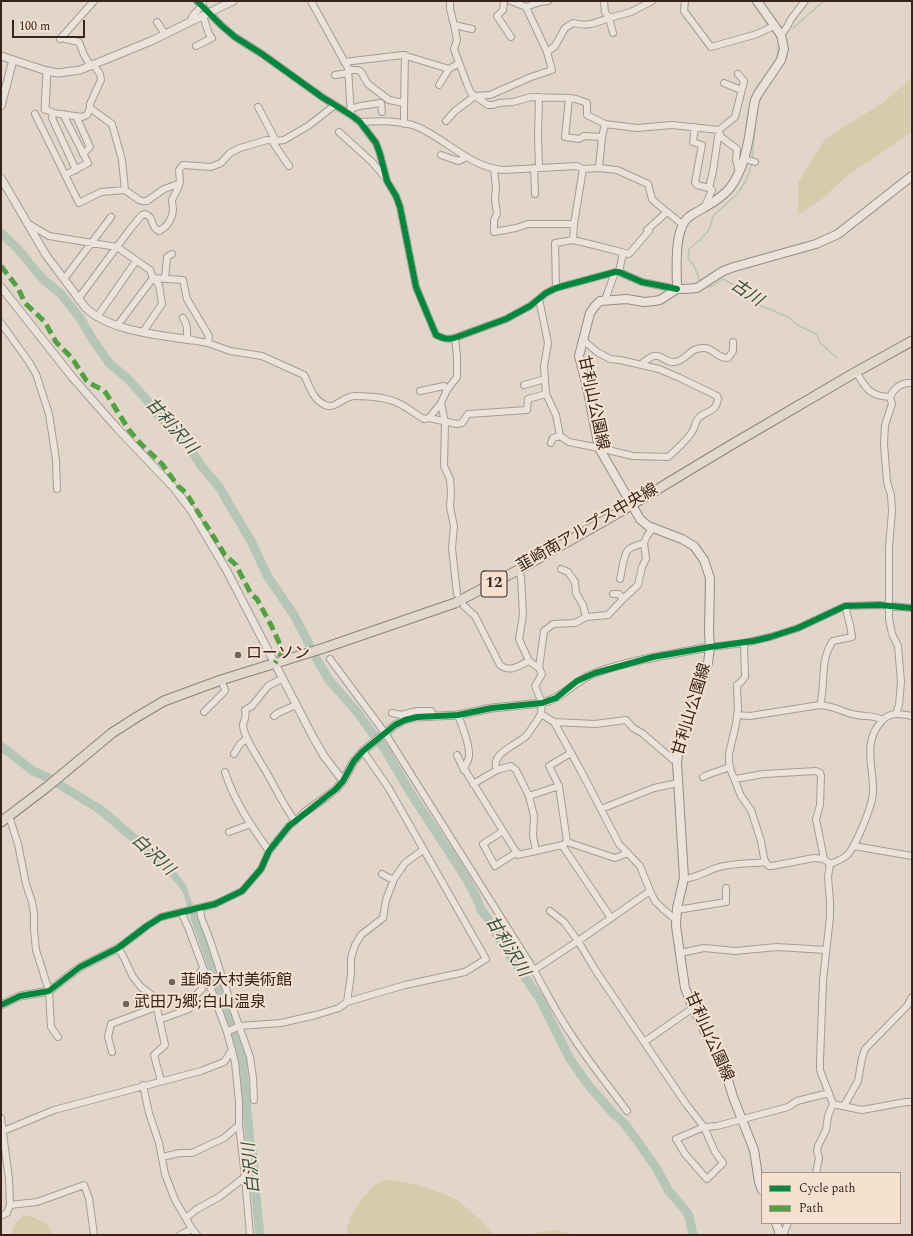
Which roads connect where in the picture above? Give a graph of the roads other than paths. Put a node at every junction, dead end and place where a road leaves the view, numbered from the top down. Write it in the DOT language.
graph roads {
  1 [pos="94,1"];
  2 [pos="233,1"];
  3 [pos="311,1"];
  4 [pos="450,1"];
  5 [pos="504,1"];
  6 [pos="511,1"];
  7 [pos="548,1"];
  8 [pos="604,1"];
  9 [pos="652,1"];
  10 [pos="685,1"];
  11 [pos="757,1"];
  12 [pos="805,1"];
  13 [pos="201,3"];
  14 [pos="526,7"];
  15 [pos="206,14"];
  16 [pos="609,18"];
  17 [pos="157,22"];
  18 [pos="190,22"];
  19 [pos="454,25"];
  20 [pos="774,26"];
  21 [pos="472,29"];
  22 [pos="613,33"];
  23 [pos="165,34"];
  24 [pos="781,35"];
  25 [pos="512,37"];
  26 [pos="196,46"];
  27 [pos="547,52"];
  28 [pos="405,55"];
  29 [pos="1,56"];
  30 [pos="13,60"];
  31 [pos="344,62"];
  32 [pos="459,63"];
  33 [pos="92,65"];
  34 [pos="449,69"];
  35 [pos="47,71"];
  36 [pos="348,71"];
  37 [pos="738,74"];
  38 [pos="335,75"];
  39 [pos="724,83"];
  40 [pos="439,85"];
  41 [pos="742,90"];
  42 [pos="475,96"];
  43 [pos="539,97"];
  44 [pos="569,98"];
  45 [pos="404,103"];
  46 [pos="335,105"];
  47 [pos="1,106"];
  48 [pos="258,107"];
  49 [pos="90,108"];
  50 [pos="44,109"];
  51 [pos="351,112"];
  52 [pos="382,112"];
  53 [pos="53,113"];
  54 [pos="35,114"];
  55 [pos="63,114"];
  56 [pos="76,116"];
  57 [pos="446,120"];
  58 [pos="360,122"];
  59 [pos="404,124"];
  60 [pos="605,124"];
  61 [pos="695,127"];
  62 [pos="719,130"];
  63 [pos="339,132"];
  64 [pos="602,137"];
  65 [pos="274,141"];
  66 [pos="83,154"];
  67 [pos="441,155"];
  68 [pos="467,157"];
  69 [pos="289,166"];
  70 [pos="537,168"];
  71 [pos="599,168"];
  72 [pos="494,169"];
  73 [pos="582,169"];
  74 [pos="76,170"];
  75 [pos="739,172"];
  76 [pos="66,175"];
  77 [pos="912,176"];
  78 [pos="1,178"];
  79 [pos="386,178"];
  80 [pos="180,182"];
  81 [pos="709,188"];
  82 [pos="125,190"];
  83 [pos="535,194"];
  84 [pos="704,208"];
  85 [pos="667,212"];
  86 [pos="111,217"];
  87 [pos="28,223"];
  88 [pos="574,224"];
  89 [pos="682,224"];
  90 [pos="49,236"];
  91 [pos="38,240"];
  92 [pos="573,240"];
  93 [pos="91,243"];
  94 [pos="117,247"];
  95 [pos="623,253"];
  96 [pos="172,254"];
  97 [pos="136,260"];
  98 [pos="617,272"];
  99 [pos="154,278"];
  100 [pos="64,279"];
  101 [pos="165,279"];
  102 [pos="1,287"];
  103 [pos="556,288"];
  104 [pos="677,289"];
  105 [pos="78,298"];
  106 [pos="538,299"];
  107 [pos="605,300"];
  108 [pos="97,317"];
  109 [pos="183,318"];
  110 [pos="1,323"];
  111 [pos="117,326"];
  112 [pos="143,332"];
  113 [pos="455,338"];
  114 [pos="189,339"];
  115 [pos="583,340"];
  116 [pos="733,342"];
  117 [pos="912,342"];
  118 [pos="208,343"];
  119 [pos="641,365"];
  120 [pos="856,372"];
  121 [pos="545,379"];
  122 [pos="912,383"];
  123 [pos="524,385"];
  124 [pos="447,390"];
  125 [pos="420,391"];
  126 [pos="546,394"];
  127 [pos="890,397"];
  128 [pos="441,403"];
  129 [pos="428,418"];
  130 [pos="445,423"];
  131 [pos="560,436"];
  132 [pos="551,443"];
  133 [pos="599,448"];
  134 [pos="57,489"];
  135 [pos="632,504"];
  136 [pos="653,528"];
  137 [pos="644,543"];
  138 [pos="561,569"];
  139 [pos="518,570"];
  140 [pos="620,579"];
  141 [pos="457,594"];
  142 [pos="613,594"];
  143 [pos="623,598"];
  144 [pos="464,606"];
  145 [pos="845,606"];
  146 [pos="890,606"];
  147 [pos="912,608"];
  148 [pos="586,617"];
  149 [pos="744,642"];
  150 [pos="710,647"];
  151 [pos="330,659"];
  152 [pos="529,661"];
  153 [pos="275,663"];
  154 [pos="539,668"];
  155 [pos="283,678"];
  156 [pos="220,680"];
  157 [pos="542,703"];
  158 [pos="296,705"];
  159 [pos="820,705"];
  160 [pos="204,712"];
  161 [pos="392,713"];
  162 [pos="542,714"];
  163 [pos="896,714"];
  164 [pos="458,715"];
  165 [pos="737,715"];
  166 [pos="274,716"];
  167 [pos="434,716"];
  168 [pos="912,716"];
  169 [pos="882,720"];
  170 [pos="554,722"];
  171 [pos="385,733"];
  172 [pos="248,741"];
  173 [pos="363,751"];
  174 [pos="571,753"];
  175 [pos="234,754"];
  176 [pos="457,756"];
  177 [pos="677,763"];
  178 [pos="730,768"];
  179 [pos="465,770"];
  180 [pos="497,770"];
  181 [pos="225,772"];
  182 [pos="703,777"];
  183 [pos="735,779"];
  184 [pos="343,781"];
  185 [pos="678,783"];
  186 [pos="473,784"];
  187 [pos="558,786"];
  188 [pos="529,796"];
  189 [pos="601,809"];
  190 [pos="305,812"];
  191 [pos="9,816"];
  192 [pos="294,821"];
  193 [pos="1,822"];
  194 [pos="251,824"];
  195 [pos="503,831"];
  196 [pos="229,832"];
  197 [pos="564,844"];
  198 [pos="854,846"];
  199 [pos="423,850"];
  200 [pos="269,851"];
  201 [pos="536,851"];
  202 [pos="517,852"];
  203 [pos="628,853"];
  204 [pos="912,856"];
  205 [pos="824,859"];
  206 [pos="766,862"];
  207 [pos="830,864"];
  208 [pos="382,874"];
  209 [pos="394,879"];
  210 [pos="683,879"];
  211 [pos="726,888"];
  212 [pos="650,890"];
  213 [pos="198,909"];
  214 [pos="676,910"];
  215 [pos="550,911"];
  216 [pos="182,912"];
  217 [pos="611,918"];
  218 [pos="676,920"];
  219 [pos="578,941"];
  220 [pos="118,948"];
  221 [pos="826,950"];
  222 [pos="680,953"];
  223 [pos="203,969"];
  224 [pos="534,970"];
  225 [pos="49,992"];
  226 [pos="912,997"];
  227 [pos="347,1002"];
  228 [pos="1,1005"];
  229 [pos="156,1008"];
  230 [pos="693,1008"];
  231 [pos="159,1020"];
  232 [pos="239,1026"];
  233 [pos="227,1032"];
  234 [pos="58,1037"];
  235 [pos="644,1042"];
  236 [pos="232,1050"];
  237 [pos="112,1052"];
  238 [pos="161,1081"];
  239 [pos="143,1085"];
  240 [pos="829,1093"];
  241 [pos="254,1100"];
  242 [pos="912,1102"];
  243 [pos="833,1104"];
  244 [pos="844,1106"];
  245 [pos="628,1111"];
  246 [pos="1,1118"];
  247 [pos="742,1118"];
  248 [pos="239,1125"];
  249 [pos="704,1127"];
  250 [pos="2,1131"];
  251 [pos="162,1157"];
  252 [pos="816,1172"];
  253 [pos="245,1177"];
  254 [pos="761,1187"];
  255 [pos="10,1205"];
  256 [pos="1,1216"];
  257 [pos="186,1218"];
  258 [pos="776,1224"];
  259 [pos="787,1224"];
  260 [pos="192,1229"];
  261 [pos="94,1235"];
  262 [pos="180,1235"];
  263 [pos="197,1235"];
  264 [pos="250,1235"];
  265 [pos="780,1235"];
  1 -- 33 [label="street"];
  2 -- 15 [label="street"];
  3 -- 31 [label="street"];
  4 -- 19 [label="street"];
  5 -- 25 [label="street"];
  6 -- 14 [label="street"];
  7 -- 14 [label="street"];
  8 -- 16 [label="street"];
  9 -- 16 [label="street"];
  10 -- 20 [label="street"];
  11 -- 20 [label="main road"];
  12 -- 24 [label="street"];
  13 -- 15 [label="street"];
  13 -- 18 [label="street"];
  14 -- 27 [label="street"];
  15 -- 18 [label="street"];
  15 -- 26 [label="street"];
  15 -- 46 [label="street"];
  16 -- 22 [label="street"];
  16 -- 27 [label="street"];
  17 -- 23 [label="street"];
  18 -- 23 [label="street"];
  19 -- 21 [label="street"];
  19 -- 32 [label="street"];
  20 -- 24 [label="main road"];
  23 -- 33 [label="street"];
  24 -- 75 [label="main road"];
  27 -- 42 [label="street"];
  28 -- 31 [label="street"];
  28 -- 34 [label="street"];
  28 -- 45 [label="street"];
  29 -- 30 [label="street"];
  30 -- 35 [label="street"];
  30 -- 47 [label="street"];
  31 -- 36 [label="street"];
  32 -- 34 [label="street"];
  32 -- 42 [label="street"];
  33 -- 35 [label="street"];
  33 -- 49 [label="street"];
  34 -- 40 [label="street"];
  35 -- 50 [label="street"];
  36 -- 38 [label="street"];
  36 -- 45 [label="street"];
  36 -- 51 [label="street"];
  37 -- 41 [label="street"];
  39 -- 41 [label="street"];
  41 -- 62 [label="street"];
  42 -- 43 [label="street"];
  42 -- 57 [label="street"];
  43 -- 44 [label="street"];
  43 -- 70 [label="street"];
  44 -- 60 [label="street"];
  44 -- 64 [label="street"];
  45 -- 59 [label="street"];
  46 -- 51 [label="street"];
  46 -- 65 [label="street"];
  48 -- 65 [label="street"];
  49 -- 56 [label="street"];
  49 -- 82 [label="street"];
  50 -- 53 [label="street"];
  51 -- 52 [label="street"];
  51 -- 58 [label="street"];
  53 -- 55 [label="street"];
  53 -- 74 [label="street"];
  54 -- 76 [label="street"];
  55 -- 56 [label="street"];
  55 -- 66 [label="street"];
  56 -- 66 [label="street"];
  58 -- 59 [label="street"];
  58 -- 79 [label="street"];
  59 -- 68 [label="street"];
  60 -- 61 [label="street"];
  60 -- 64 [label="street"];
  61 -- 62 [label="street"];
  61 -- 81 [label="street"];
  62 -- 75 [label="street"];
  62 -- 81 [label="street"];
  63 -- 79 [label="street"];
  64 -- 71 [label="street"];
  65 -- 69 [label="street"];
  65 -- 80 [label="street"];
  66 -- 74 [label="street"];
  67 -- 68 [label="street"];
  68 -- 72 [label="street"];
  70 -- 72 [label="street"];
  70 -- 73 [label="street"];
  70 -- 83 [label="street"];
  71 -- 73 [label="street"];
  71 -- 85 [label="street"];
  72 -- 88 [label="street"];
  73 -- 88 [label="street"];
  74 -- 76 [label="street"];
  75 -- 84 [label="main road"];
  76 -- 82 [label="street"];
  77 -- 104 [label="main road"];
  78 -- 87 [label="street"];
  79 -- 113 [label="street"];
  80 -- 82 [label="street"];
  80 -- 94 [label="street"];
  81 -- 84 [label="street"];
  84 -- 89 [label="main road"];
  85 -- 89 [label="street"];
  85 -- 95 [label="street"];
  86 -- 93 [label="street"];
  87 -- 90 [label="street"];
  87 -- 91 [label="street"];
  88 -- 92 [label="street"];
  89 -- 104 [label="main road"];
  90 -- 91 [label="street"];
  90 -- 93 [label="street"];
  91 -- 100 [label="street"];
  92 -- 95 [label="street"];
  92 -- 103 [label="street"];
  93 -- 94 [label="street"];
  93 -- 100 [label="street"];
  94 -- 97 [label="street"];
  94 -- 105 [label="street"];
  95 -- 98 [label="street"];
  96 -- 101 [label="street"];
  97 -- 99 [label="street"];
  97 -- 108 [label="street"];
  98 -- 103 [label="street"];
  98 -- 104 [label="street"];
  98 -- 107 [label="street"];
  99 -- 101 [label="street"];
  99 -- 111 [label="street"];
  99 -- 112 [label="street"];
  100 -- 105 [label="street"];
  101 -- 118 [label="street"];
  102 -- 153 [label="street"];
  103 -- 106 [label="street"];
  104 -- 107 [label="main road"];
  105 -- 108 [label="street"];
  106 -- 113 [label="street"];
  106 -- 121 [label="street"];
  107 -- 115 [label="main road, 甘利山公園線"];
  108 -- 111 [label="street"];
  109 -- 114 [label="street"];
  110 -- 134 [label="street"];
  111 -- 112 [label="street"];
  112 -- 114 [label="street"];
  113 -- 124 [label="street"];
  114 -- 118 [label="street"];
  115 -- 119 [label="street"];
  115 -- 133 [label="main road, 甘利山公園線"];
  116 -- 119 [label="street"];
  117 -- 120 [label="main road, 韮崎南アルプス中央線 / 12"];
  118 -- 129 [label="street"];
  119 -- 133 [label="street"];
  120 -- 127 [label="street"];
  120 -- 135 [label="main road, 韮崎南アルプス中央線 / 12"];
  121 -- 123 [label="street"];
  121 -- 126 [label="street"];
  122 -- 127 [label="street"];
  124 -- 125 [label="street"];
  124 -- 128 [label="street"];
  126 -- 130 [label="street"];
  126 -- 131 [label="street"];
  127 -- 146 [label="street"];
  128 -- 129 [label="street"];
  128 -- 130 [label="street"];
  129 -- 130 [label="street"];
  130 -- 141 [label="street"];
  131 -- 132 [label="street"];
  131 -- 133 [label="street"];
  133 -- 135 [label="main road, 甘利山公園線"];
  135 -- 136 [label="main road, 甘利山公園線"];
  135 -- 139 [label="main road, 韮崎南アルプス中央線 / 12"];
  136 -- 137 [label="street"];
  136 -- 150 [label="main road, 甘利山公園線"];
  137 -- 140 [label="street"];
  137 -- 143 [label="street"];
  138 -- 148 [label="street"];
  139 -- 152 [label="street"];
  139 -- 153 [label="main road, 韮崎南アルプス中央線 / 12"];
  142 -- 143 [label="street"];
  143 -- 148 [label="street"];
  144 -- 152 [label="street"];
  145 -- 146 [label="street"];
  145 -- 149 [label="street"];
  145 -- 159 [label="street"];
  146 -- 147 [label="street"];
  146 -- 163 [label="street"];
  148 -- 154 [label="street"];
  149 -- 150 [label="street"];
  149 -- 165 [label="street"];
  150 -- 157 [label="street"];
  150 -- 177 [label="main road, 甘利山公園線"];
  151 -- 171 [label="street"];
  152 -- 154 [label="street"];
  153 -- 155 [label="street"];
  153 -- 156 [label="main road, 韮崎南アルプス中央線 / 12"];
  154 -- 157 [label="street"];
  155 -- 158 [label="street"];
  155 -- 172 [label="street"];
  156 -- 160 [label="street"];
  156 -- 191 [label="main road, 韮崎南アルプス中央線 / 12"];
  157 -- 162 [label="street"];
  157 -- 164 [label="street"];
  158 -- 166 [label="street"];
  158 -- 184 [label="street"];
  159 -- 165 [label="street"];
  159 -- 169 [label="street"];
  161 -- 167 [label="street"];
  162 -- 170 [label="street"];
  162 -- 180 [label="street"];
  163 -- 168 [label="street"];
  163 -- 169 [label="street"];
  164 -- 167 [label="street"];
  164 -- 179 [label="street"];
  165 -- 178 [label="street"];
  167 -- 171 [label="street"];
  169 -- 198 [label="street"];
  170 -- 174 [label="street"];
  170 -- 177 [label="street"];
  171 -- 173 [label="street"];
  171 -- 224 [label="street"];
  172 -- 175 [label="street"];
  172 -- 192 [label="street"];
  173 -- 184 [label="street"];
  173 -- 199 [label="street"];
  174 -- 187 [label="street"];
  174 -- 189 [label="street"];
  176 -- 179 [label="street"];
  177 -- 185 [label="main road, 甘利山公園線"];
  178 -- 182 [label="street"];
  178 -- 183 [label="street"];
  179 -- 186 [label="street"];
  180 -- 186 [label="street"];
  180 -- 188 [label="street"];
  181 -- 194 [label="street"];
  183 -- 205 [label="street"];
  183 -- 206 [label="street"];
  184 -- 190 [label="street"];
  185 -- 189 [label="street"];
  185 -- 210 [label="main road, 甘利山公園線"];
  186 -- 195 [label="street"];
  187 -- 188 [label="street"];
  187 -- 197 [label="street"];
  188 -- 201 [label="street"];
  189 -- 203 [label="street"];
  190 -- 192 [label="street"];
  191 -- 193 [label="main road, 韮崎南アルプス中央線 / 12"];
  191 -- 225 [label="street"];
  192 -- 200 [label="street"];
  194 -- 196 [label="street"];
  194 -- 200 [label="street"];
  195 -- 202 [label="street"];
  195 -- 202 [label="street"];
  197 -- 201 [label="street"];
  197 -- 203 [label="street"];
  197 -- 217 [label="street"];
  198 -- 204 [label="street"];
  198 -- 207 [label="street"];
  199 -- 209 [label="street"];
  199 -- 227 [label="street"];
  200 -- 213 [label="street"];
  201 -- 202 [label="street"];
  203 -- 212 [label="street"];
  205 -- 206 [label="street"];
  205 -- 207 [label="street"];
  206 -- 210 [label="street"];
  207 -- 221 [label="street"];
  208 -- 209 [label="street"];
  209 -- 227 [label="street"];
  210 -- 214 [label="main road, 甘利山公園線"];
  211 -- 214 [label="street"];
  212 -- 217 [label="street"];
  212 -- 218 [label="street"];
  213 -- 216 [label="street"];
  213 -- 232 [label="street"];
  214 -- 218 [label="main road, 甘利山公園線"];
  215 -- 219 [label="street"];
  216 -- 220 [label="street"];
  216 -- 223 [label="street"];
  217 -- 219 [label="street"];
  218 -- 222 [label="main road, 甘利山公園線"];
  219 -- 224 [label="street"];
  219 -- 235 [label="street"];
  220 -- 225 [label="street"];
  220 -- 229 [label="street"];
  221 -- 222 [label="street"];
  221 -- 240 [label="street"];
  222 -- 230 [label="main road, 甘利山公園線"];
  223 -- 231 [label="street"];
  223 -- 233 [label="street"];
  224 -- 245 [label="street"];
  225 -- 228 [label="street"];
  225 -- 234 [label="street"];
  226 -- 244 [label="street"];
  227 -- 232 [label="street"];
  229 -- 231 [label="street"];
  229 -- 237 [label="street"];
  230 -- 235 [label="street"];
  230 -- 247 [label="main road, 甘利山公園線"];
  231 -- 238 [label="street"];
  232 -- 233 [label="street"];
  232 -- 241 [label="street"];
  233 -- 236 [label="street"];
  235 -- 249 [label="street"];
  236 -- 238 [label="street"];
  236 -- 248 [label="street"];
  238 -- 239 [label="street"];
  239 -- 250 [label="street"];
  239 -- 251 [label="street"];
  240 -- 243 [label="street"];
  240 -- 247 [label="street"];
  242 -- 244 [label="street"];
  243 -- 244 [label="street"];
  243 -- 252 [label="street"];
  246 -- 250 [label="street"];
  247 -- 249 [label="street"];
  247 -- 254 [label="main road, 甘利山公園線"];
  248 -- 251 [label="street"];
  248 -- 253 [label="street"];
  249 -- 249 [label="street"];
  250 -- 255 [label="street"];
  251 -- 257 [label="street"];
  253 -- 257 [label="street"];
  253 -- 264 [label="street"];
  255 -- 256 [label="street"];
  255 -- 261 [label="street"];
  257 -- 260 [label="street"];
  258 -- 265 [label="main road"];
  259 -- 265 [label="street"];
  260 -- 262 [label="street"];
  260 -- 263 [label="street"];
}
